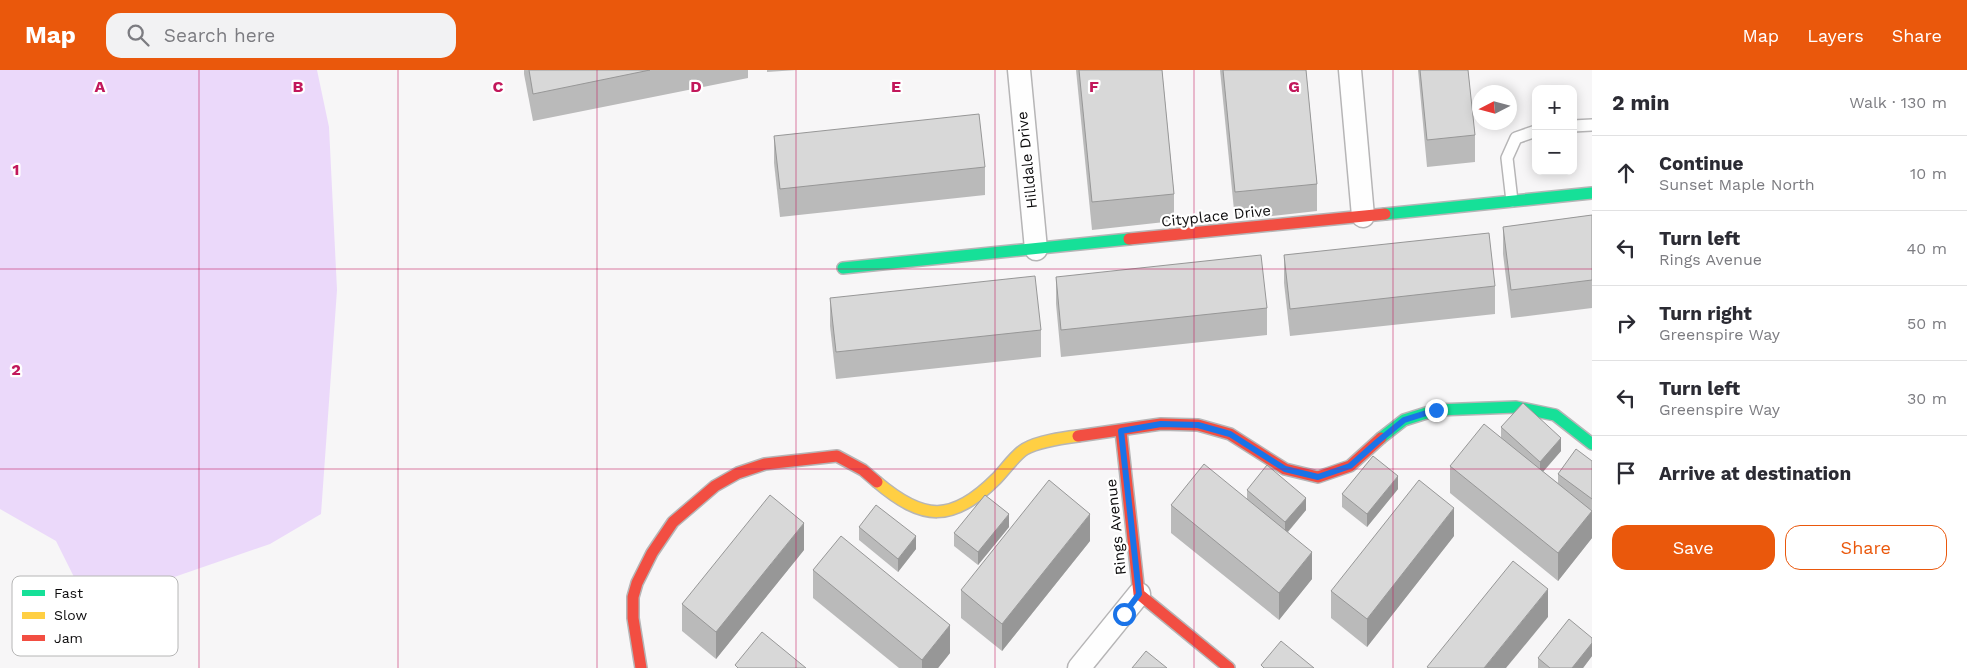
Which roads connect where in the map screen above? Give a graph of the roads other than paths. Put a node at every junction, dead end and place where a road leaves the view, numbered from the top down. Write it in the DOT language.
graph roads {
  1 [pos="1019,70"];
  2 [pos="1350,70"];
  3 [pos="1592,124"];
  4 [pos="1577,126"];
  5 [pos="1532,132"];
  6 [pos="1592,193"];
  7 [pos="1512,201"];
  8 [pos="1363,216"];
  9 [pos="1036,249"];
  10 [pos="843,268"];
  11 [pos="1121,431"];
  12 [pos="1592,444"];
  13 [pos="1139,594"];
  14 [pos="641,668"];
  15 [pos="1079,668"];
  16 [pos="1229,668"];
  1 -- 9 [label="street, Hilldale Drive"];
  2 -- 8 [label="street"];
  3 -- 4 [label="lane"];
  5 -- 7 [label="lane"];
  6 -- 7 [label="street, Cityplace Drive"];
  7 -- 8 [label="street, Cityplace Drive"];
  8 -- 9 [label="street, Cityplace Drive"];
  9 -- 10 [label="street, Cityplace Drive"];
  11 -- 12 [label="street"];
  11 -- 13 [label="street, Rings Avenue"];
  11 -- 14 [label="street"];
  13 -- 15 [label="street"];
  13 -- 16 [label="street, Rings Avenue"];
}
